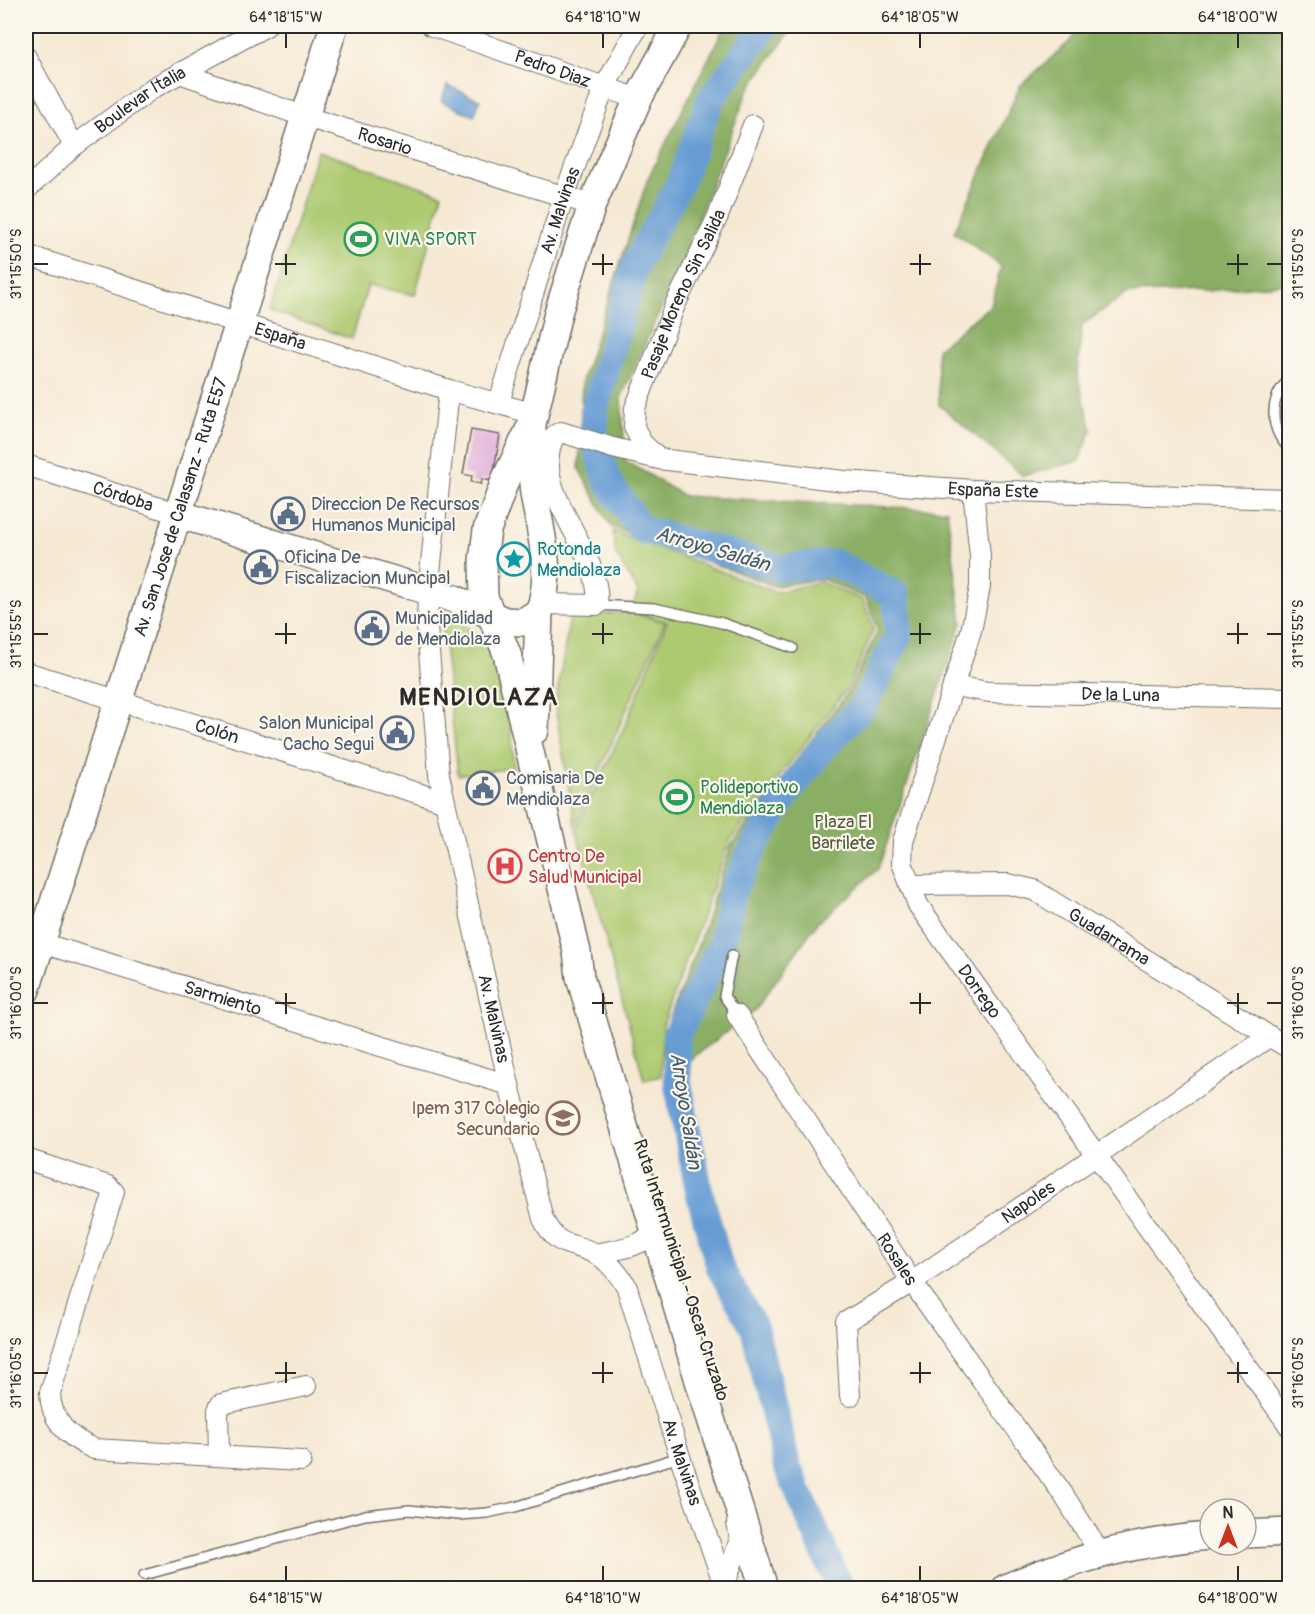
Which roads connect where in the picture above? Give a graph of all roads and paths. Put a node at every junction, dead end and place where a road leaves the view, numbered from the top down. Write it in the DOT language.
graph roads {
  1 [pos="266,26"];
  2 [pos="334,26"];
  3 [pos="432,26"];
  4 [pos="638,26"];
  5 [pos="678,26"];
  6 [pos="26,57"];
  7 [pos="180,73"];
  8 [pos="605,86"];
  9 [pos="638,99"];
  10 [pos="303,116"];
  11 [pos="753,125"];
  12 [pos="74,146"];
  13 [pos="26,190"];
  14 [pos="564,196"];
  15 [pos="592,205"];
  16 [pos="26,255"];
  17 [pos="240,322"];
  18 [pos="1290,379"];
  19 [pos="449,390"];
  20 [pos="499,402"];
  21 [pos="533,419"];
  22 [pos="1290,449"];
  23 [pos="658,459"];
  24 [pos="26,465"];
  25 [pos="972,490"];
  26 [pos="1290,499"];
  27 [pos="178,514"];
  28 [pos="541,526"];
  29 [pos="486,536"];
  30 [pos="428,592"];
  31 [pos="597,605"];
  32 [pos="541,608"];
  33 [pos="489,613"];
  34 [pos="793,648"];
  35 [pos="26,672"];
  36 [pos="953,686"];
  37 [pos="1290,698"];
  38 [pos="119,699"];
  39 [pos="535,774"];
  40 [pos="443,801"];
  41 [pos="910,885"];
  42 [pos="41,943"];
  43 [pos="577,952"];
  44 [pos="732,955"];
  45 [pos="26,990"];
  46 [pos="737,1015"];
  47 [pos="1270,1036"];
  48 [pos="1290,1049"];
  49 [pos="509,1085"];
  50 [pos="1094,1154"];
  51 [pos="26,1159"];
  52 [pos="655,1230"];
  53 [pos="596,1254"];
  54 [pos="912,1282"];
  55 [pos="700,1384"];
  56 [pos="306,1386"];
  57 [pos="850,1396"];
  58 [pos="1283,1405"];
  59 [pos="1290,1427"];
  60 [pos="219,1456"];
  61 [pos="680,1457"];
  62 [pos="300,1461"];
  63 [pos="1290,1532"];
  64 [pos="1258,1533"];
  65 [pos="1198,1538"];
  66 [pos="1100,1553"];
  67 [pos="144,1575"];
  68 [pos="725,1588"];
  69 [pos="764,1588"];
  70 [pos="783,1588"];
  71 [pos="1006,1588"];
  1 -- 7 [label="street, Boulevar Italia"];
  2 -- 10 [label="main road, Av. San Jose de Calasanz - Ruta E57"];
  3 -- 8 [label="street, Pedro Diaz"];
  4 -- 8 [label="street, Av. Malvinas"];
  5 -- 9 [label="main road, Ruta Intermunicipal - Oscar Cruzado"];
  6 -- 12 [label="street"];
  7 -- 10 [label="street, Rosario"];
  7 -- 12 [label="street, Boulevar Italia"];
  8 -- 9 [label="street, Pedro Diaz"];
  8 -- 14 [label="street, Av. Malvinas"];
  9 -- 15 [label="main road, Ruta Intermunicipal - Oscar Cruzado"];
  10 -- 14 [label="street, Rosario"];
  10 -- 17 [label="main road, Av. San Jose de Calasanz - Ruta E57"];
  11 -- 23 [label="street, Pasaje Moreno Sin Salida"];
  12 -- 13 [label="street, Boulevar Italia"];
  14 -- 15 [label="street, Rosario"];
  14 -- 20 [label="street, Av. Malvinas"];
  15 -- 21 [label="main road, Ruta Intermunicipal - Oscar Cruzado"];
  16 -- 17 [label="street, España"];
  17 -- 19 [label="street, España"];
  17 -- 27 [label="main road, Av. San Jose de Calasanz - Ruta E57"];
  18 -- 22 [label="lane"];
  19 -- 20 [label="street, España"];
  19 -- 30 [label="street, Av. Malvinas"];
  20 -- 21 [label="street, España"];
  21 -- 28 [label="main road, Ruta Intermunicipal - Oscar Cruzado"];
  21 -- 29 [label="main road, Ruta Intermunicipal - Oscar Cruzado"];
  23 -- 25 [label="street, España Este"];
  23 -- 31 [label="street, España Este"];
  24 -- 27 [label="street, Córdoba"];
  25 -- 26 [label="street, España Este"];
  25 -- 36 [label="street, Dorrego"];
  27 -- 30 [label="main road, Córdoba"];
  27 -- 38 [label="main road, Av. San Jose de Calasanz - Ruta E57"];
  28 -- 29 [label="main road"];
  28 -- 32 [label="main road, Ruta Intermunicipal - Oscar Cruzado"];
  29 -- 30 [label="main road"];
  29 -- 33 [label="main road, Ruta Intermunicipal - Oscar Cruzado"];
  30 -- 33 [label="main road, Córdoba"];
  30 -- 40 [label="street, Av. Malvinas"];
  31 -- 32 [label="street"];
  31 -- 34 [label="lane"];
  32 -- 33 [label="main road"];
  32 -- 39 [label="main road, Ruta Intermunicipal - Oscar Cruzado"];
  33 -- 39 [label="main road, Ruta Intermunicipal - Oscar Cruzado"];
  35 -- 38 [label="street, Colón"];
  36 -- 37 [label="street, De la Luna"];
  36 -- 41 [label="street, Dorrego"];
  38 -- 40 [label="street, Colón"];
  38 -- 42 [label="main road, Av. San Jose de Calasanz - Ruta E57"];
  39 -- 43 [label="main road, Ruta Intermunicipal - Oscar Cruzado"];
  40 -- 49 [label="street, Av. Malvinas"];
  41 -- 47 [label="street, Guadarrama"];
  41 -- 50 [label="street, Dorrego"];
  42 -- 45 [label="main road, Av. San Jose de Calasanz - Ruta E57"];
  42 -- 49 [label="street, Sarmiento"];
  43 -- 52 [label="main road, Ruta Intermunicipal - Oscar Cruzado"];
  43 -- 70 [label="main road, Ruta Intermunicipal - Oscar Cruzado"];
  44 -- 46 [label="lane, Rosales"];
  46 -- 54 [label="street, Rosales"];
  47 -- 48 [label="street, Guadarrama"];
  47 -- 50 [label="street, Napoles"];
  49 -- 53 [label="street, Av. Malvinas"];
  50 -- 54 [label="street, Napoles"];
  50 -- 58 [label="street, Dorrego"];
  51 -- 60 [label="street"];
  52 -- 53 [label="street"];
  52 -- 55 [label="main road, Ruta Intermunicipal - Oscar Cruzado"];
  53 -- 61 [label="street, Av. Malvinas"];
  54 -- 57 [label="street, Napoles"];
  54 -- 66 [label="street, Rosales"];
  55 -- 68 [label="street"];
  55 -- 69 [label="main road, Ruta Intermunicipal - Oscar Cruzado"];
  56 -- 60 [label="street"];
  58 -- 59 [label="street, Dorrego"];
  60 -- 62 [label="street"];
  61 -- 67 [label="lane"];
  61 -- 68 [label="street, Av. Malvinas"];
  63 -- 64 [label="main road"];
  65 -- 66 [label="main road"];
  66 -- 71 [label="main road"];
}
